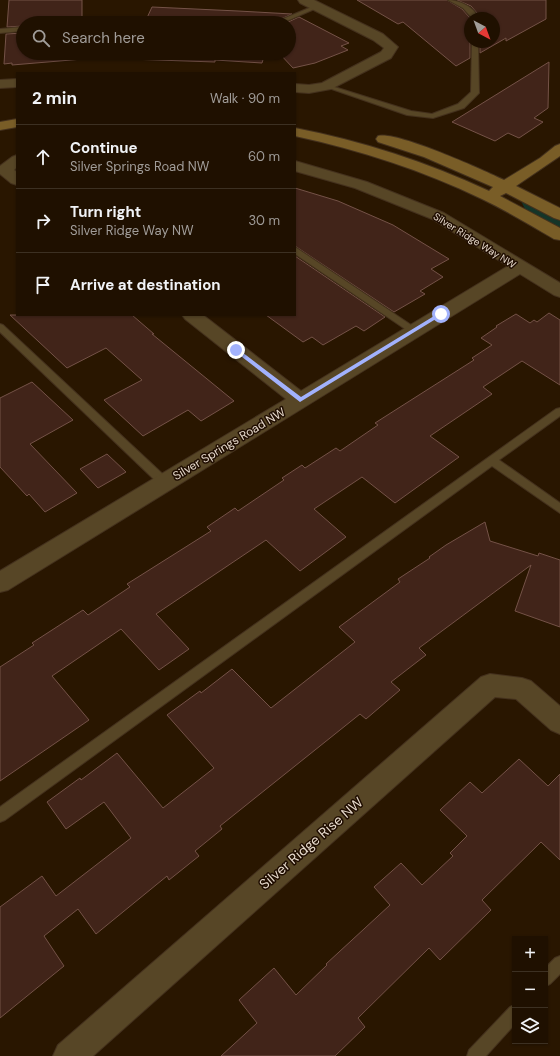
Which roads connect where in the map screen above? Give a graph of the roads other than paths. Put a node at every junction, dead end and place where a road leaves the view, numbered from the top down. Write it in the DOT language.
graph roads {
  1 [pos="304,0"];
  2 [pos="451,0"];
  3 [pos="316,7"];
  4 [pos="471,12"];
  5 [pos="294,16"];
  6 [pos="16,30"];
  7 [pos="0,31"];
  8 [pos="475,48"];
  9 [pos="16,83"];
  10 [pos="0,84"];
  11 [pos="326,86"];
  12 [pos="296,88"];
  13 [pos="16,111"];
  14 [pos="0,113"];
  15 [pos="296,118"];
  16 [pos="16,123"];
  17 [pos="0,126"];
  18 [pos="296,132"];
  19 [pos="560,149"];
  20 [pos="16,161"];
  21 [pos="296,166"];
  22 [pos="2,169"];
  23 [pos="16,179"];
  24 [pos="506,185"];
  25 [pos="488,196"];
  26 [pos="560,215"];
  27 [pos="560,235"];
  28 [pos="296,251"];
  29 [pos="519,267"];
  30 [pos="560,291"];
  31 [pos="192,316"];
  32 [pos="0,327"];
  33 [pos="414,331"];
  34 [pos="300,400"];
  35 [pos="560,411"];
  36 [pos="492,461"];
  37 [pos="165,483"];
  38 [pos="560,509"];
  39 [pos="0,583"];
  40 [pos="560,722"];
  41 [pos="0,815"];
  42 [pos="560,963"];
  43 [pos="548,977"];
  44 [pos="512,1015"];
  45 [pos="69,1056"];
  46 [pos="475,1056"];
  1 -- 3 [label="street"];
  2 -- 4 [label="lane"];
  3 -- 5 [label="lane"];
  3 -- 11 [label="street"];
  6 -- 7 [label="lane"];
  8 -- 11 [label="lane"];
  9 -- 10 [label="street"];
  11 -- 12 [label="street"];
  13 -- 14 [label="street"];
  15 -- 24 [label="street"];
  16 -- 17 [label="street"];
  18 -- 25 [label="street"];
  19 -- 24 [label="street"];
  20 -- 22 [label="street"];
  21 -- 29 [label="street, Silver Ridge Way NW"];
  22 -- 23 [label="street"];
  24 -- 25 [label="street"];
  24 -- 26 [label="street"];
  25 -- 27 [label="street"];
  28 -- 33 [label="lane"];
  29 -- 30 [label="street, Silver Ridge Way NW"];
  29 -- 33 [label="street, Silver Springs Road NW"];
  31 -- 34 [label="street"];
  32 -- 37 [label="lane"];
  33 -- 34 [label="street, Silver Springs Road NW"];
  34 -- 37 [label="street, Silver Springs Road NW"];
  35 -- 36 [label="lane"];
  36 -- 38 [label="lane"];
  36 -- 41 [label="lane"];
  37 -- 39 [label="street, Silver Springs Road NW"];
  40 -- 45 [label="street, Silver Ridge Rise NW"];
  42 -- 43 [label="lane"];
  44 -- 46 [label="lane"];
}
